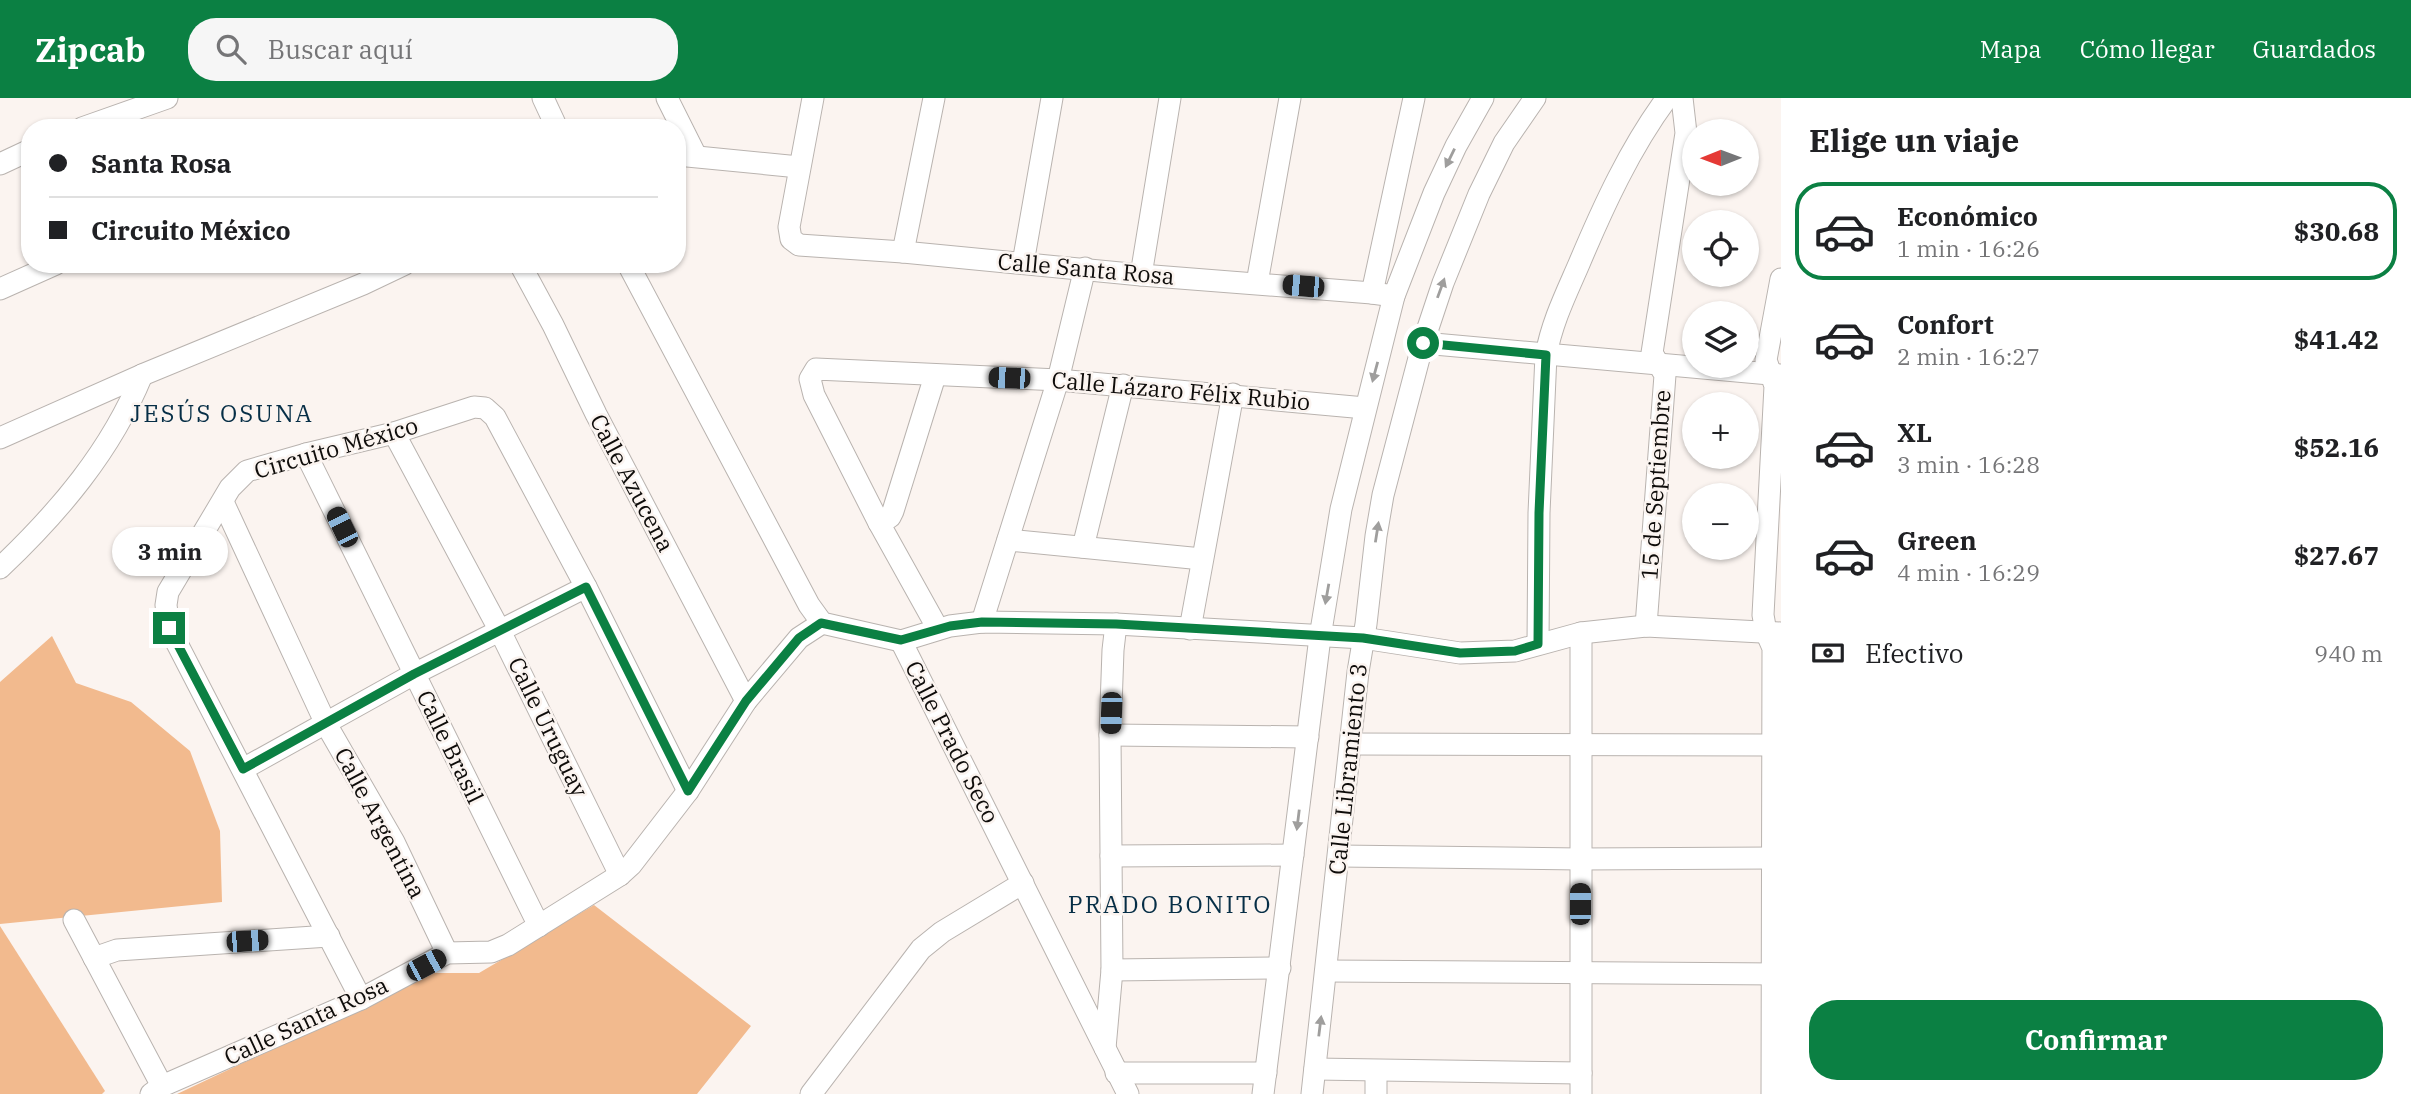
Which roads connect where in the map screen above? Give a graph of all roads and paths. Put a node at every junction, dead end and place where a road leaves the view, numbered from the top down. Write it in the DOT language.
graph roads {
  1 [pos="167,98"];
  2 [pos="543,98"];
  3 [pos="667,98"];
  4 [pos="934,98"];
  5 [pos="1052,98"];
  6 [pos="1170,98"];
  7 [pos="1290,98"];
  8 [pos="1414,98"];
  9 [pos="1483,98"];
  10 [pos="1535,98"];
  11 [pos="1667,98"];
  12 [pos="1682,98"];
  13 [pos="808,104"];
  14 [pos="108,119"];
  15 [pos="553,119"];
  16 [pos="674,119"];
  17 [pos="21,154"];
  18 [pos="687,155"];
  19 [pos="0,164"];
  20 [pos="799,167"];
  21 [pos="904,252"];
  22 [pos="1023,262"];
  23 [pos="1085,268"];
  24 [pos="36,273"];
  25 [pos="384,273"];
  26 [pos="525,273"];
  27 [pos="633,273"];
  28 [pos="1141,275"];
  29 [pos="1781,279"];
  30 [pos="1257,283"];
  31 [pos="0,289"];
  32 [pos="1372,293"];
  33 [pos="1394,296"];
  34 [pos="1423,343"];
  35 [pos="1546,355"];
  36 [pos="1658,365"];
  37 [pos="1776,374"];
  38 [pos="142,375"];
  39 [pos="935,376"];
  40 [pos="1059,380"];
  41 [pos="1123,385"];
  42 [pos="1233,394"];
  43 [pos="1365,408"];
  44 [pos="394,433"];
  45 [pos="0,438"];
  46 [pos="306,453"];
  47 [pos="223,502"];
  48 [pos="879,523"];
  49 [pos="1008,540"];
  50 [pos="1083,547"];
  51 [pos="1202,559"];
  52 [pos="0,568"];
  53 [pos="586,587"];
  54 [pos="982,622"];
  55 [pos="821,623"];
  56 [pos="1116,624"];
  57 [pos="1646,626"];
  58 [pos="938,629"];
  59 [pos="1190,629"];
  60 [pos="500,631"];
  61 [pos="1581,633"];
  62 [pos="1773,633"];
  63 [pos="1320,637"];
  64 [pos="1363,638"];
  65 [pos="901,640"];
  66 [pos="1538,644"];
  67 [pos="414,674"];
  68 [pos="746,701"];
  69 [pos="326,724"];
  70 [pos="1110,734"];
  71 [pos="1308,737"];
  72 [pos="1352,744"];
  73 [pos="1581,744"];
  74 [pos="1774,745"];
  75 [pos="243,769"];
  76 [pos="688,791"];
  77 [pos="1293,855"];
  78 [pos="1111,856"];
  79 [pos="1339,856"];
  80 [pos="1773,858"];
  81 [pos="1580,859"];
  82 [pos="620,875"];
  83 [pos="1023,883"];
  84 [pos="74,920"];
  85 [pos="539,926"];
  86 [pos="329,936"];
  87 [pos="447,953"];
  88 [pos="94,958"];
  89 [pos="1280,968"];
  90 [pos="1112,970"];
  91 [pos="1326,971"];
  92 [pos="1580,972"];
  93 [pos="1777,974"];
  94 [pos="361,999"];
  95 [pos="1105,1049"];
  96 [pos="1315,1069"];
  97 [pos="1376,1070"];
  98 [pos="1116,1073"];
  99 [pos="1265,1083"];
  100 [pos="1581,1083"];
  101 [pos="156,1090"];
  102 [pos="811,1094"];
  103 [pos="1128,1094"];
  104 [pos="1312,1094"];
  105 [pos="1376,1094"];
  106 [pos="1772,1094"];
  1 -- 14 [label="street"];
  2 -- 15 [label="street"];
  3 -- 16 [label="street"];
  4 -- 21 [label="street"];
  5 -- 22 [label="street"];
  6 -- 28 [label="street"];
  7 -- 30 [label="street"];
  8 -- 32 [label="street"];
  9 -- 33 [label="street, Calle Libramiento 3, one-way"];
  34 -- 10 [label="street, Calle Libramiento 3, one-way"];
  11 -- 35 [label="street"];
  12 -- 36 [label="street, 15 de Septiembre"];
  13 -- 20 [label="street"];
  17 -- 19 [label="street"];
  18 -- 20 [label="street"];
  20 -- 21 [label="street, Calle Santa Rosa"];
  21 -- 22 [label="street, Calle Santa Rosa"];
  22 -- 23 [label="street, Calle Santa Rosa"];
  23 -- 28 [label="street, Calle Santa Rosa"];
  23 -- 40 [label="street"];
  24 -- 31 [label="street"];
  25 -- 38 [label="street"];
  26 -- 68 [label="street, Calle Azucena"];
  27 -- 55 [label="street"];
  28 -- 30 [label="street, Calle Santa Rosa"];
  29 -- 37 [label="street"];
  30 -- 32 [label="street, Calle Santa Rosa"];
  32 -- 33 [label="street, Calle Santa Rosa"];
  33 -- 43 [label="street, Calle Libramiento 3, one-way"];
  34 -- 35 [label="street"];
  64 -- 34 [label="street, Calle Libramiento 3, one-way"];
  35 -- 36 [label="street"];
  35 -- 66 [label="street"];
  36 -- 37 [label="street"];
  36 -- 57 [label="street, 15 de Septiembre"];
  37 -- 62 [label="street"];
  38 -- 45 [label="street"];
  38 -- 52 [label="street"];
  39 -- 40 [label="street, Calle Lázaro Félix Rubio"];
  39 -- 48 [label="street"];
  39 -- 48 [label="street, Calle Lázaro Félix Rubio"];
  40 -- 41 [label="street, Calle Lázaro Félix Rubio"];
  40 -- 49 [label="street"];
  41 -- 42 [label="street, Calle Lázaro Félix Rubio"];
  41 -- 50 [label="street"];
  42 -- 43 [label="street, Calle Lázaro Félix Rubio"];
  42 -- 51 [label="street"];
  43 -- 63 [label="street, Calle Libramiento 3, one-way"];
  44 -- 46 [label="street, Circuito México"];
  44 -- 53 [label="street, Circuito México"];
  44 -- 60 [label="street, Calle Uruguay"];
  46 -- 47 [label="street, Circuito México"];
  46 -- 67 [label="street, Calle Brasil"];
  47 -- 69 [label="street, Calle Argentina"];
  47 -- 75 [label="street, Circuito México"];
  48 -- 58 [label="street"];
  49 -- 50 [label="street"];
  49 -- 54 [label="street"];
  50 -- 51 [label="street"];
  51 -- 59 [label="street"];
  53 -- 60 [label="street"];
  53 -- 76 [label="street"];
  54 -- 56 [label="street"];
  54 -- 58 [label="street"];
  55 -- 65 [label="street, Calle Prado Seco"];
  55 -- 68 [label="street, Calle Santa Rosa"];
  56 -- 59 [label="street"];
  56 -- 70 [label="street"];
  57 -- 61 [label="street"];
  57 -- 62 [label="street"];
  58 -- 65 [label="street"];
  59 -- 63 [label="street"];
  60 -- 67 [label="street"];
  60 -- 82 [label="street, Calle Uruguay"];
  61 -- 66 [label="street"];
  61 -- 73 [label="street"];
  62 -- 74 [label="street"];
  63 -- 64 [label="street"];
  63 -- 71 [label="street, Calle Libramiento 3"];
  64 -- 66 [label="street"];
  64 -- 72 [label="street, Calle Libramiento 3"];
  65 -- 83 [label="street, Calle Prado Seco"];
  67 -- 69 [label="street"];
  67 -- 85 [label="street, Calle Brasil"];
  68 -- 76 [label="street, Calle Santa Rosa"];
  69 -- 75 [label="street"];
  69 -- 87 [label="street, Calle Argentina"];
  70 -- 71 [label="street"];
  70 -- 78 [label="street"];
  71 -- 77 [label="street, Calle Libramiento 3, one-way"];
  72 -- 73 [label="street"];
  72 -- 79 [label="street, Calle Libramiento 3"];
  73 -- 74 [label="street"];
  73 -- 81 [label="street"];
  74 -- 80 [label="street"];
  75 -- 86 [label="street, Circuito México"];
  76 -- 82 [label="street, Calle Santa Rosa"];
  77 -- 78 [label="street"];
  77 -- 89 [label="street, Calle Libramiento 3"];
  78 -- 90 [label="street"];
  79 -- 81 [label="street"];
  79 -- 91 [label="street, Calle Libramiento 3"];
  80 -- 81 [label="street"];
  80 -- 93 [label="street"];
  81 -- 92 [label="street"];
  82 -- 85 [label="street, Calle Santa Rosa"];
  83 -- 95 [label="street, Calle Prado Seco"];
  83 -- 102 [label="street"];
  84 -- 88 [label="street"];
  85 -- 87 [label="street, Calle Santa Rosa"];
  86 -- 88 [label="street"];
  86 -- 94 [label="street, Circuito México"];
  87 -- 94 [label="street, Calle Santa Rosa"];
  88 -- 101 [label="street"];
  89 -- 90 [label="street"];
  89 -- 99 [label="street, Calle Libramiento 3"];
  90 -- 95 [label="street"];
  91 -- 92 [label="street"];
  96 -- 91 [label="street, Calle Libramiento 3, one-way"];
  92 -- 93 [label="street"];
  92 -- 100 [label="street"];
  93 -- 106 [label="street"];
  94 -- 101 [label="street, Calle Santa Rosa"];
  95 -- 98 [label="street, Calle Prado Seco"];
  96 -- 97 [label="street"];
  96 -- 104 [label="street, Calle Libramiento 3"];
  97 -- 100 [label="street"];
  97 -- 105 [label="street"];
  98 -- 99 [label="street"];
  98 -- 103 [label="street, Calle Prado Seco"];
}
